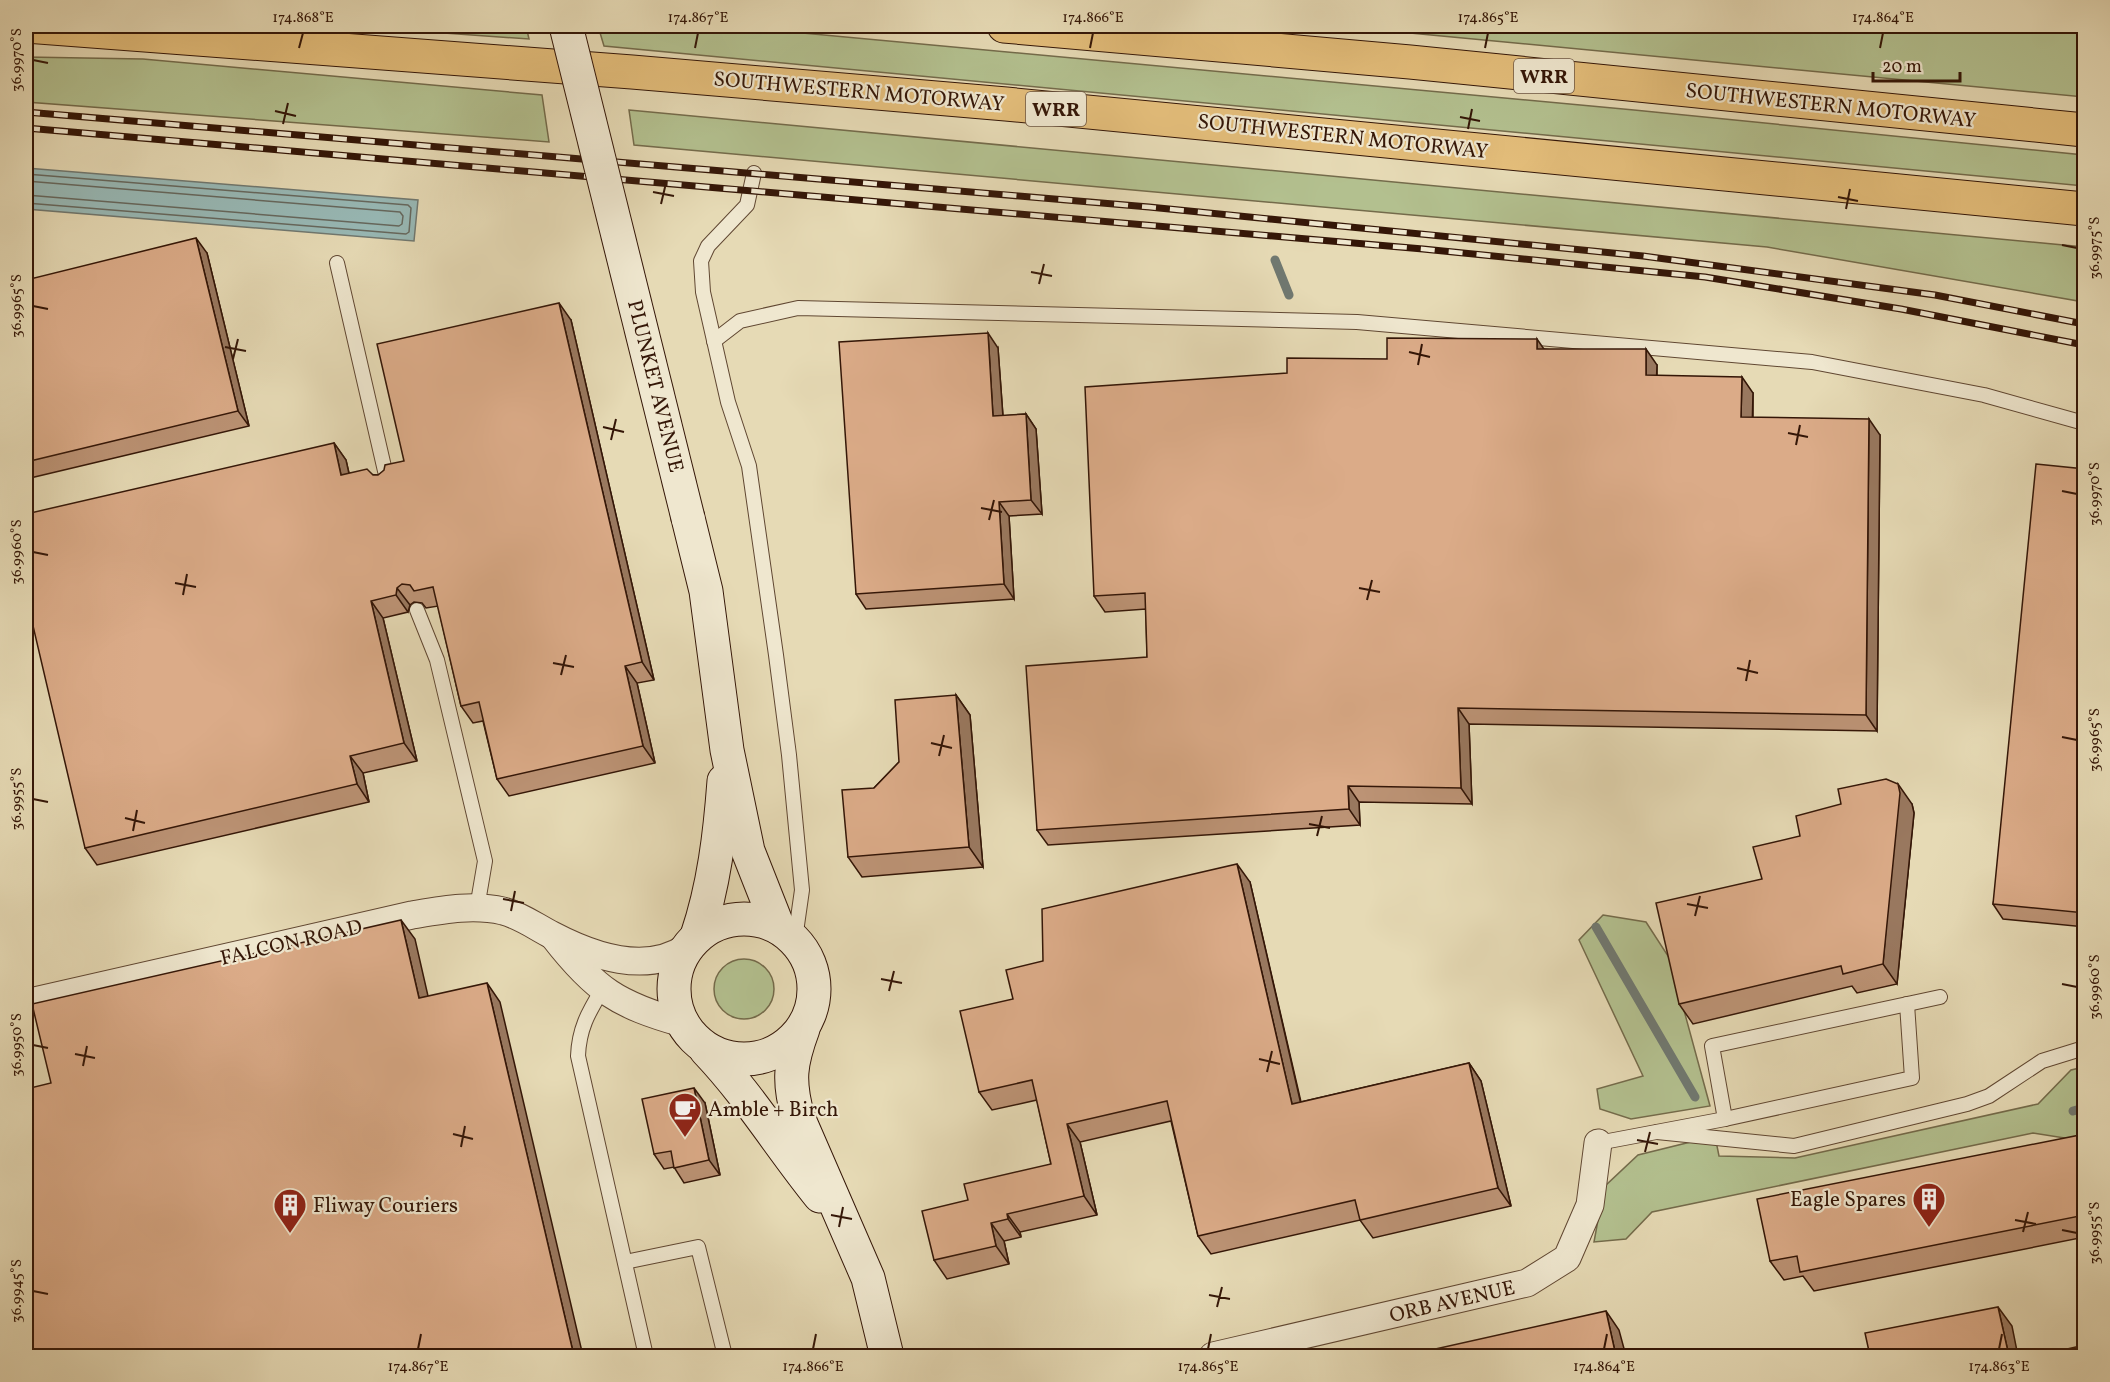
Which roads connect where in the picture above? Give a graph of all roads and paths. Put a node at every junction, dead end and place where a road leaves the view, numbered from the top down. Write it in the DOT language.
graph roads {
  1 [pos="26,26"];
  2 [pos="566,26"];
  3 [pos="1004,26"];
  4 [pos="2085,130"];
  5 [pos="754,173"];
  6 [pos="2085,209"];
  7 [pos="337,263"];
  8 [pos="714,342"];
  9 [pos="2085,423"];
  10 [pos="388,484"];
  11 [pos="417,610"];
  12 [pos="727,750"];
  13 [pos="477,908"];
  14 [pos="786,933"];
  15 [pos="553,936"];
  16 [pos="692,942"];
  17 [pos="602,990"];
  18 [pos="1940,997"];
  19 [pos="26,1003"];
  20 [pos="1907,1004"];
  21 [pos="682,1023"];
  22 [pos="803,1029"];
  23 [pos="705,1048"];
  24 [pos="2085,1048"];
  25 [pos="1725,1119"];
  26 [pos="1657,1132"];
  27 [pos="1598,1143"];
  28 [pos="843,1225"];
  29 [pos="624,1262"];
  30 [pos="646,1356"];
  31 [pos="725,1356"];
  32 [pos="887,1356"];
  33 [pos="1213,1356"];
  1 -- 6 [label="highway, SOUTHWESTERN MOTORWAY / WRR"];
  2 -- 12 [label="main road, PLUNKET AVENUE, bridge"];
  3 -- 4 [label="highway, SOUTHWESTERN MOTORWAY / WRR"];
  5 -- 8 [label="lane"];
  7 -- 10 [label="lane"];
  8 -- 9 [label="lane"];
  8 -- 14 [label="lane"];
  11 -- 13 [label="lane"];
  12 -- 14 [label="main road, PLUNKET AVENUE"];
  12 -- 16 [label="main road, PLUNKET AVENUE"];
  13 -- 15 [label="street, FALCON ROAD"];
  13 -- 19 [label="street, FALCON ROAD"];
  14 -- 16 [label="main road"];
  14 -- 22 [label="main road"];
  15 -- 16 [label="street, FALCON ROAD"];
  15 -- 17 [label="street, FALCON ROAD"];
  16 -- 21 [label="main road"];
  17 -- 21 [label="street, FALCON ROAD"];
  17 -- 29 [label="lane"];
  18 -- 20 [label="lane"];
  20 -- 25 [label="lane"];
  20 -- 25 [label="lane"];
  21 -- 23 [label="main road"];
  22 -- 23 [label="main road"];
  22 -- 28 [label="main road"];
  23 -- 28 [label="main road"];
  24 -- 26 [label="lane"];
  25 -- 26 [label="lane"];
  26 -- 27 [label="lane"];
  27 -- 33 [label="street, ORB AVENUE"];
  28 -- 32 [label="main road"];
  29 -- 30 [label="lane"];
  29 -- 31 [label="lane"];
}
